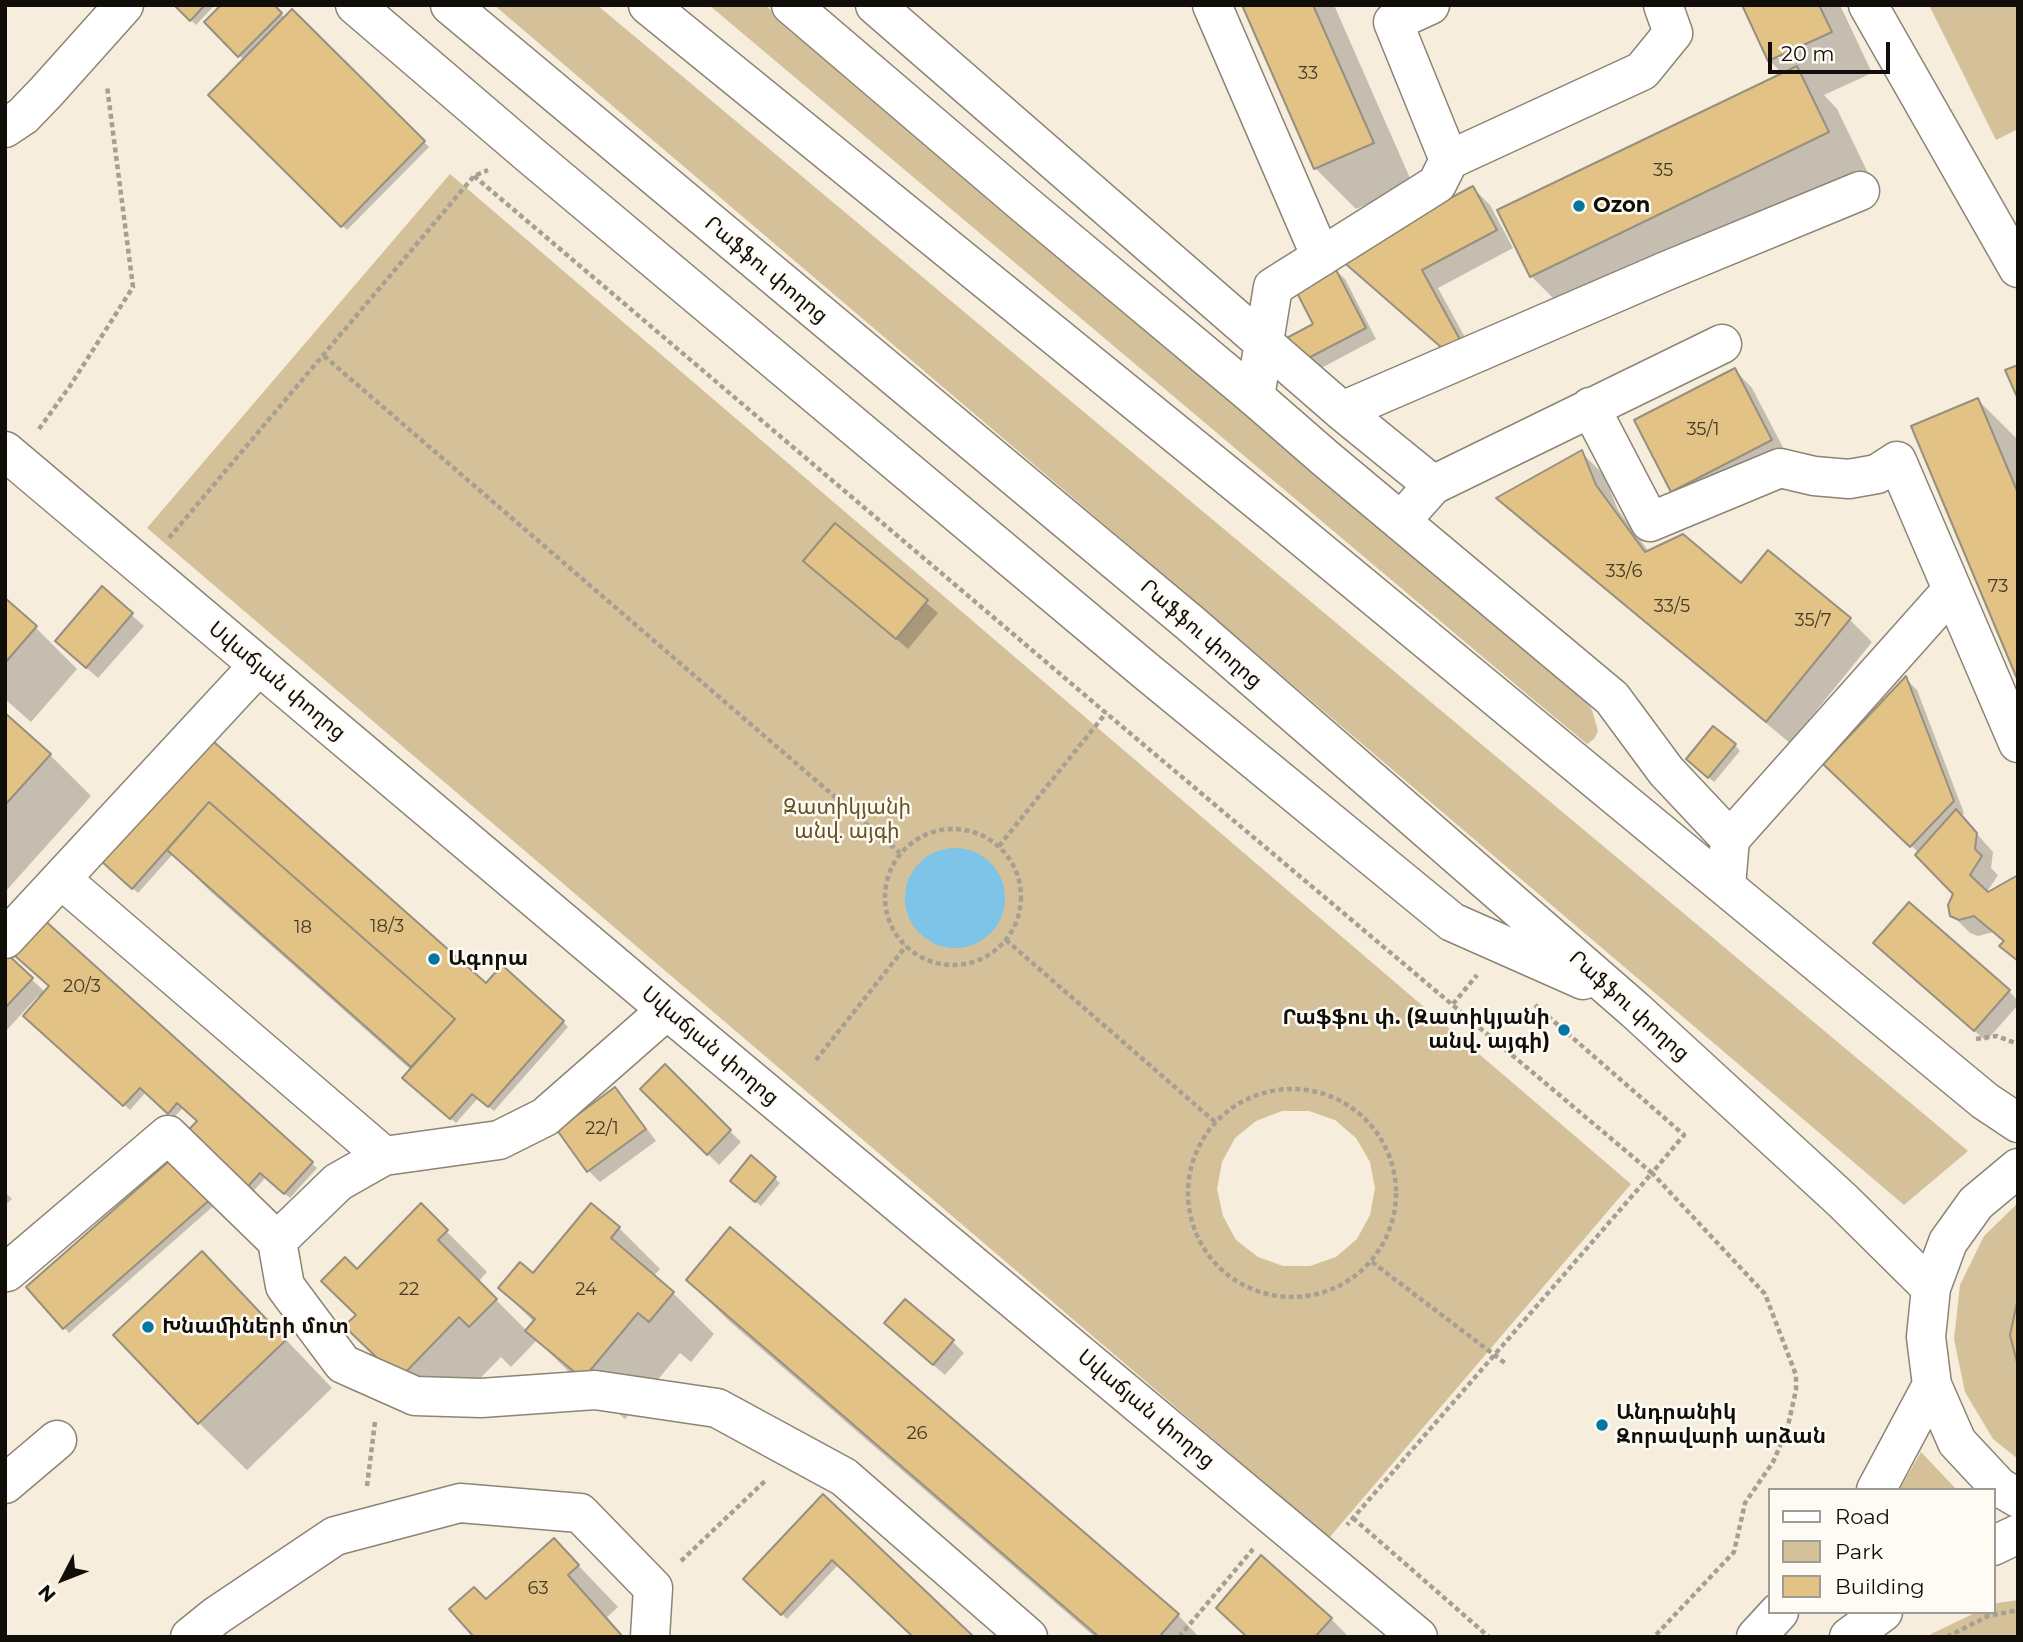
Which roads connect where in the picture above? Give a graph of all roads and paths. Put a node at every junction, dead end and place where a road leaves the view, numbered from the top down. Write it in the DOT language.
graph roads {
  1 [pos="355,5"];
  2 [pos="450,5"];
  3 [pos="648,5"];
  4 [pos="791,5"];
  5 [pos="875,5"];
  6 [pos="1212,5"];
  7 [pos="1430,5"];
  8 [pos="1663,5"];
  9 [pos="1868,5"];
  10 [pos="112,19"];
  11 [pos="5,128"];
  12 [pos="529,154"];
  13 [pos="1449,160"];
  14 [pos="474,176"];
  15 [pos="1860,191"];
  16 [pos="1321,257"];
  17 [pos="2018,268"];
  18 [pos="1264,341"];
  19 [pos="1722,344"];
  20 [pos="324,356"];
  21 [pos="1255,397"];
  22 [pos="1590,407"];
  23 [pos="1342,411"];
  24 [pos="11,456"];
  25 [pos="1433,485"];
  26 [pos="1401,521"];
  27 [pos="143,568"];
  28 [pos="1952,590"];
  29 [pos="259,665"];
  30 [pos="1106,713"];
  31 [pos="2018,743"];
  32 [pos="1730,839"];
  33 [pos="999,846"];
  34 [pos="900,853"];
  35 [pos="61,879"];
  36 [pos="1726,886"];
  37 [pos="5,939"];
  38 [pos="1006,940"];
  39 [pos="906,946"];
  40 [pos="1478,973"];
  41 [pos="1618,995"];
  42 [pos="1525,997"];
  43 [pos="1453,1004"];
  44 [pos="667,1010"];
  45 [pos="1976,1039"];
  46 [pos="2018,1044"];
  47 [pos="816,1060"];
  48 [pos="1215,1122"];
  49 [pos="2018,1124"];
  50 [pos="384,1156"];
  51 [pos="2018,1168"];
  52 [pos="1652,1173"];
  53 [pos="277,1241"];
  54 [pos="1371,1262"];
  55 [pos="7,1272"];
  56 [pos="1931,1288"];
  57 [pos="1495,1354"];
  58 [pos="1505,1363"];
  59 [pos="380,1380"];
  60 [pos="1932,1385"];
  61 [pos="57,1440"];
  62 [pos="797,1450"];
  63 [pos="5,1484"];
  64 [pos="1877,1488"];
  65 [pos="2018,1498"];
  66 [pos="1353,1518"];
  67 [pos="1278,1520"];
  68 [pos="362,1529"];
  69 [pos="2018,1534"];
  70 [pos="1995,1545"];
  71 [pos="1322,1555"];
  72 [pos="653,1588"];
  73 [pos="2018,1609"];
  74 [pos="1777,1614"];
  75 [pos="1880,1614"];
  76 [pos="190,1637"];
  77 [pos="650,1637"];
  78 [pos="1028,1637"];
  79 [pos="1179,1637"];
  80 [pos="1419,1637"];
  81 [pos="1489,1637"];
  82 [pos="1654,1637"];
  83 [pos="1756,1637"];
  84 [pos="1849,1637"];
  85 [pos="1947,1637"];
  1 -- 12 [label="main road"];
  2 -- 41 [label="main road, Րաֆֆու փողոց"];
  3 -- 36 [label="main road"];
  4 -- 21 [label="main road"];
  5 -- 18 [label="main road"];
  6 -- 16 [label="main road"];
  7 -- 13 [label="main road"];
  8 -- 13 [label="main road"];
  9 -- 17 [label="main road"];
  10 -- 11 [label="main road"];
  10 -- 24 [label="path"];
  12 -- 14 [label="path"];
  12 -- 41 [label="main road"];
  13 -- 16 [label="main road"];
  14 -- 20 [label="path"];
  14 -- 30 [label="path"];
  15 -- 23 [label="main road"];
  16 -- 18 [label="main road"];
  18 -- 21 [label="main road"];
  18 -- 23 [label="main road"];
  19 -- 22 [label="main road"];
  20 -- 27 [label="path"];
  20 -- 34 [label="path"];
  21 -- 26 [label="main road"];
  22 -- 25 [label="main road"];
  22 -- 28 [label="main road"];
  23 -- 25 [label="main road"];
  24 -- 27 [label="main road, Սվաճյան փողոց"];
  25 -- 26 [label="main road"];
  26 -- 32 [label="main road"];
  27 -- 29 [label="main road, Սվաճյան փողոց"];
  28 -- 31 [label="main road"];
  28 -- 32 [label="main road"];
  29 -- 35 [label="main road"];
  29 -- 44 [label="main road, Սվաճյան փողոց"];
  30 -- 33 [label="path"];
  30 -- 43 [label="path"];
  32 -- 36 [label="main road"];
  33 -- 34 [label="path"];
  33 -- 38 [label="path"];
  34 -- 39 [label="path"];
  35 -- 37 [label="main road"];
  35 -- 50 [label="main road"];
  36 -- 49 [label="main road"];
  38 -- 39 [label="path"];
  38 -- 48 [label="path"];
  39 -- 47 [label="path"];
  40 -- 43 [label="path"];
  41 -- 56 [label="main road, Րաֆֆու փողոց"];
  42 -- 52 [label="path"];
  43 -- 52 [label="path"];
  44 -- 50 [label="main road"];
  44 -- 67 [label="main road, Սվաճյան փողոց"];
  45 -- 46 [label="path"];
  48 -- 54 [label="path"];
  48 -- 54 [label="path"];
  50 -- 53 [label="main road"];
  51 -- 56 [label="main road"];
  52 -- 57 [label="path"];
  52 -- 82 [label="path"];
  53 -- 55 [label="main road"];
  53 -- 59 [label="main road"];
  54 -- 57 [label="path"];
  56 -- 60 [label="main road"];
  57 -- 58 [label="path"];
  57 -- 66 [label="path"];
  59 -- 62 [label="main road"];
  59 -- 68 [label="path"];
  60 -- 64 [label="main road"];
  60 -- 65 [label="main road"];
  61 -- 63 [label="main road"];
  62 -- 72 [label="path"];
  62 -- 78 [label="main road"];
  66 -- 71 [label="path"];
  66 -- 81 [label="path"];
  67 -- 71 [label="main road, Սվաճյան փողոց"];
  67 -- 79 [label="path"];
  68 -- 72 [label="main road"];
  68 -- 76 [label="main road"];
  69 -- 70 [label="main road"];
  71 -- 80 [label="main road, Սվաճյան փողոց"];
  72 -- 77 [label="main road"];
  73 -- 85 [label="path"];
  74 -- 83 [label="main road"];
  75 -- 84 [label="main road"];
}
